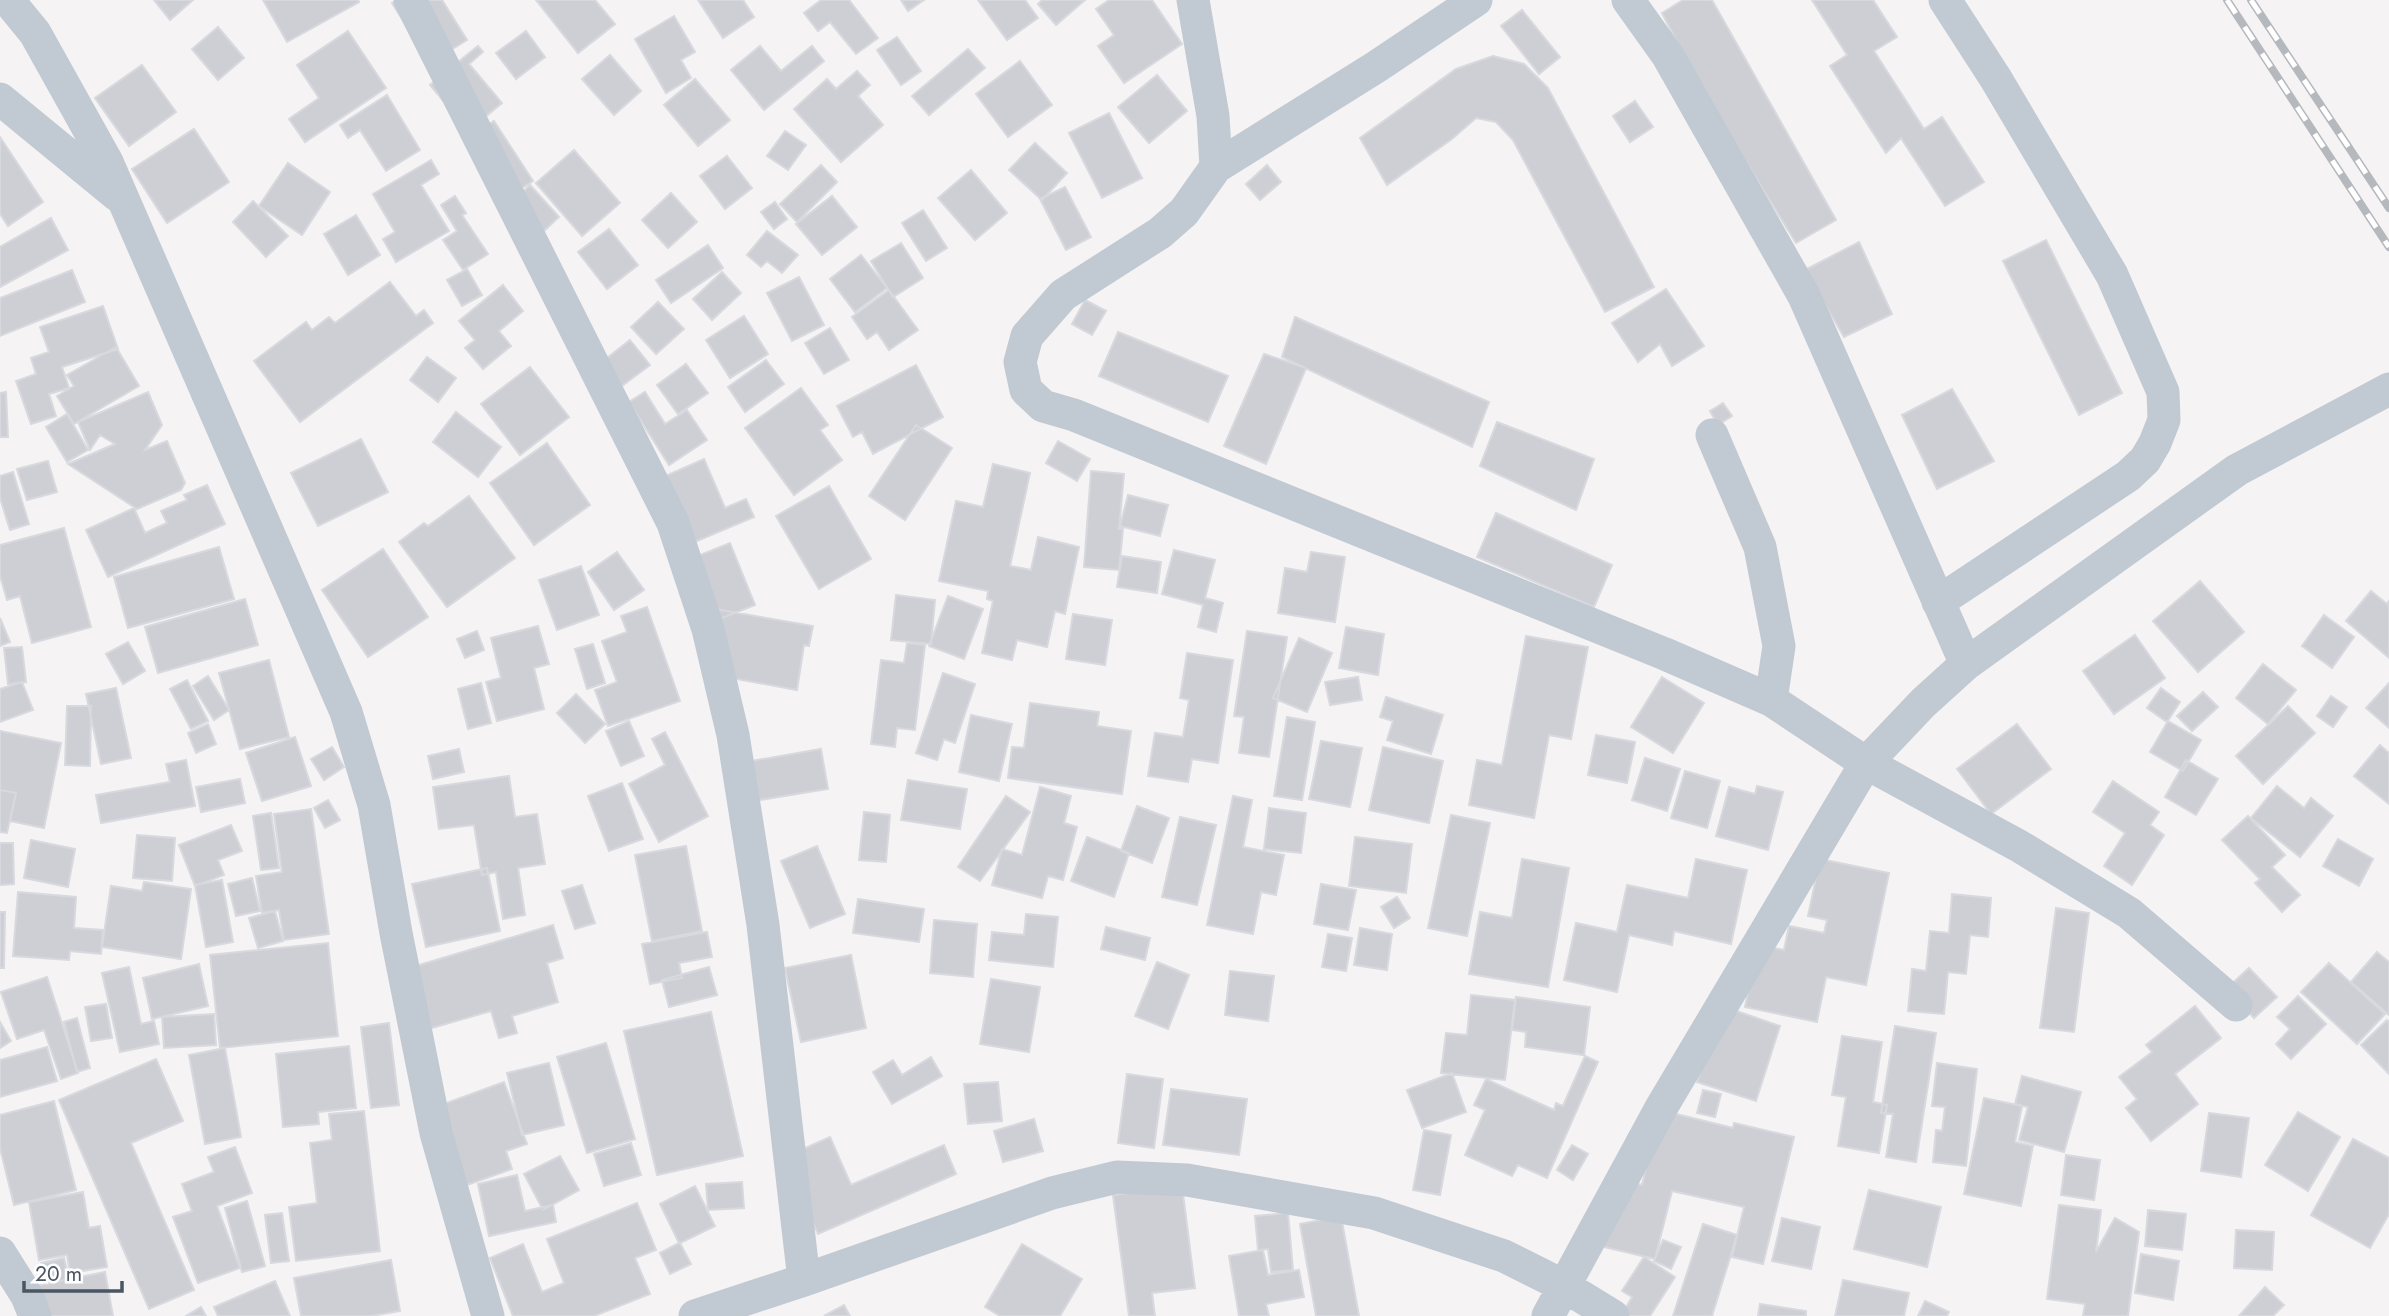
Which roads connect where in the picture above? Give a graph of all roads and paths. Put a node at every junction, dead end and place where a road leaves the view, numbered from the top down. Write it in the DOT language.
graph roads {
  1 [pos="8,0"];
  2 [pos="410,0"];
  3 [pos="1193,0"];
  4 [pos="1476,0"];
  5 [pos="1628,0"];
  6 [pos="1945,0"];
  7 [pos="0,99"];
  8 [pos="1216,167"];
  9 [pos="125,202"];
  10 [pos="2389,389"];
  11 [pos="1712,435"];
  12 [pos="1938,602"];
  13 [pos="1966,664"];
  14 [pos="1771,701"];
  15 [pos="1866,763"];
  16 [pos="2236,1005"];
  17 [pos="0,1253"];
  18 [pos="804,1280"];
  19 [pos="1564,1286"];
  20 [pos="35,1316"];
  21 [pos="488,1316"];
  22 [pos="695,1316"];
  23 [pos="1548,1316"];
  24 [pos="1613,1316"];
  1 -- 9 [label="street"];
  2 -- 18 [label="street"];
  3 -- 8 [label="street"];
  4 -- 8 [label="street"];
  5 -- 12 [label="street"];
  6 -- 12 [label="street"];
  7 -- 9 [label="street"];
  8 -- 14 [label="street"];
  9 -- 21 [label="street"];
  10 -- 13 [label="street"];
  11 -- 14 [label="street"];
  12 -- 13 [label="street"];
  13 -- 15 [label="street"];
  14 -- 15 [label="street"];
  15 -- 16 [label="street"];
  15 -- 19 [label="street"];
  17 -- 20 [label="street"];
  18 -- 19 [label="street"];
  18 -- 22 [label="street"];
  19 -- 23 [label="street"];
  19 -- 24 [label="street"];
}
